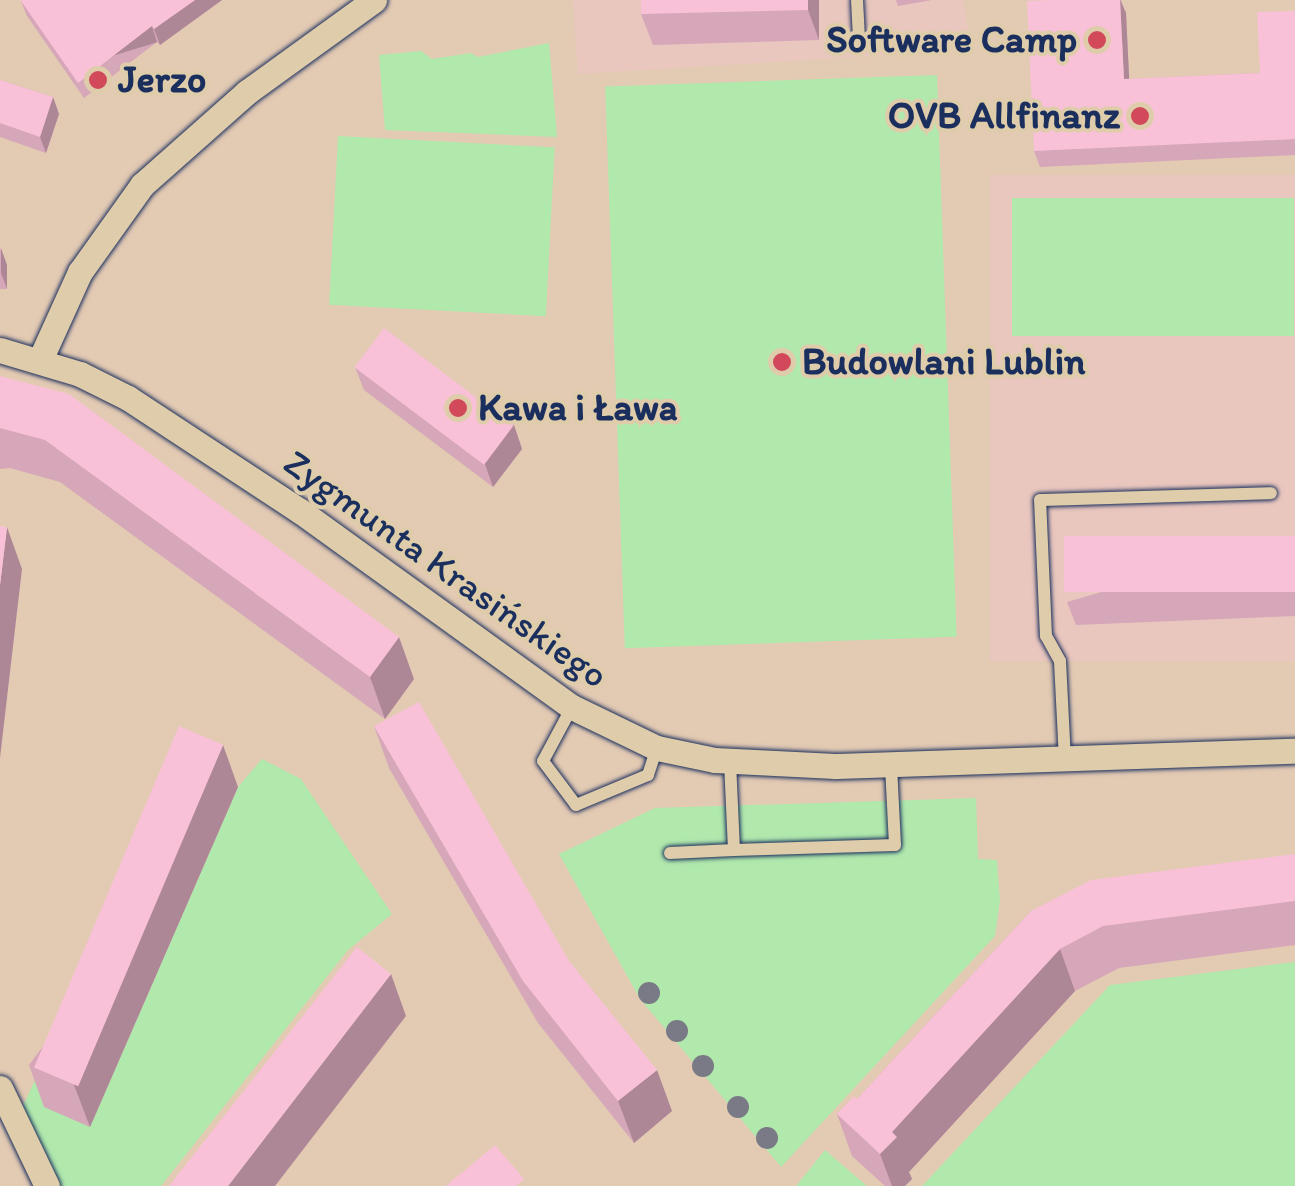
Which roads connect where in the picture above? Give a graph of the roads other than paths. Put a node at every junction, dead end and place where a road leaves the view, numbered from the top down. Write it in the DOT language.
graph roads {
  1 [pos="374,0"];
  2 [pos="856,0"];
  3 [pos="859,34"];
  4 [pos="0,350"];
  5 [pos="40,360"];
  6 [pos="1271,492"];
  7 [pos="572,707"];
  8 [pos="657,748"];
  9 [pos="1295,751"];
  10 [pos="1065,760"];
  11 [pos="730,761"];
  12 [pos="891,765"];
  13 [pos="734,850"];
  14 [pos="670,853"];
  15 [pos="0,1088"];
  16 [pos="47,1186"];
  1 -- 5 [label="street"];
  2 -- 3 [label="lane"];
  4 -- 5 [label="street, Zygmunta Krasińskiego"];
  5 -- 7 [label="street, Zygmunta Krasińskiego"];
  6 -- 10 [label="lane"];
  7 -- 8 [label="street, Zygmunta Krasińskiego"];
  7 -- 8 [label="lane"];
  8 -- 11 [label="street, Zygmunta Krasińskiego"];
  9 -- 10 [label="street, Zygmunta Krasińskiego"];
  10 -- 12 [label="street, Zygmunta Krasińskiego"];
  11 -- 12 [label="street, Zygmunta Krasińskiego"];
  11 -- 13 [label="lane"];
  12 -- 13 [label="lane"];
  13 -- 14 [label="lane"];
  15 -- 16 [label="street"];
}
